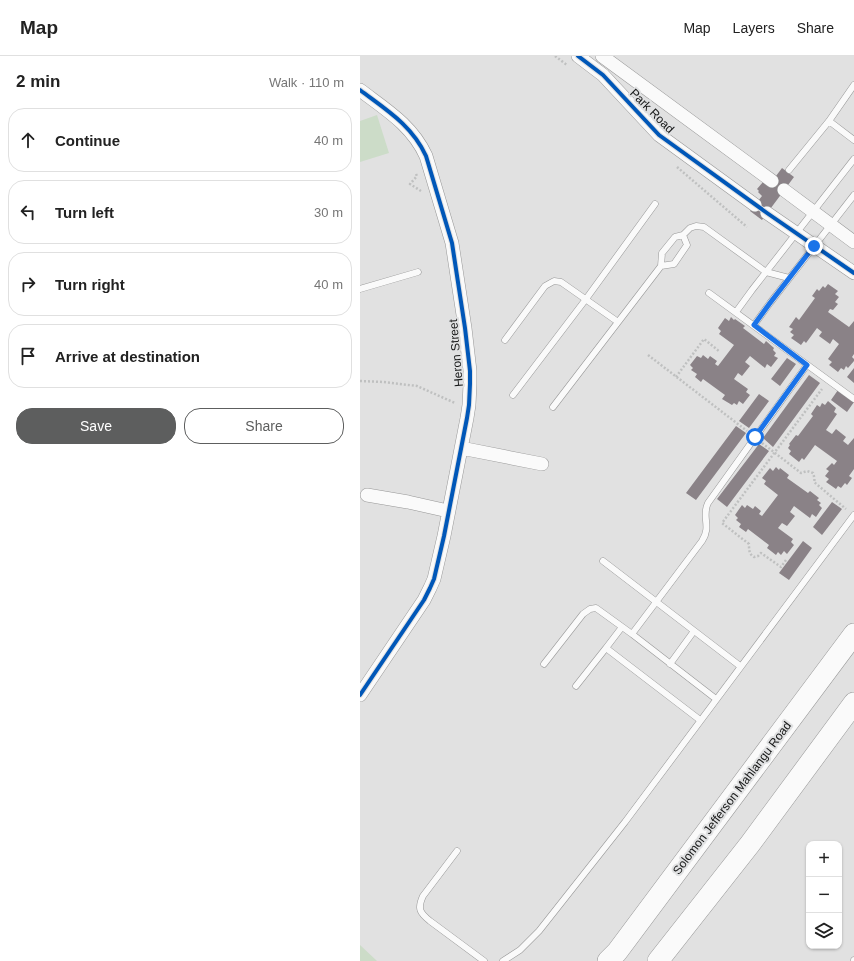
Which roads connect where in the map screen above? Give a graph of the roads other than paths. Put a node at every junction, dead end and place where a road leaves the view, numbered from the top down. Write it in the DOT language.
graph roads {
  1 [pos="578,56"];
  2 [pos="602,56"];
  3 [pos="854,85"];
  4 [pos="360,90"];
  5 [pos="829,121"];
  6 [pos="854,140"];
  7 [pos="854,158"];
  8 [pos="789,170"];
  9 [pos="772,181"];
  10 [pos="784,190"];
  11 [pos="854,195"];
  12 [pos="655,204"];
  13 [pos="755,205"];
  14 [pos="812,212"];
  15 [pos="767,213"];
  16 [pos="830,225"];
  17 [pos="796,233"];
  18 [pos="683,235"];
  19 [pos="854,242"];
  20 [pos="814,246"];
  21 [pos="661,266"];
  22 [pos="418,272"];
  23 [pos="766,272"];
  24 [pos="854,273"];
  25 [pos="789,278"];
  26 [pos="360,289"];
  27 [pos="709,293"];
  28 [pos="586,299"];
  29 [pos="736,312"];
  30 [pos="618,322"];
  31 [pos="754,325"];
  32 [pos="505,340"];
  33 [pos="807,365"];
  34 [pos="513,396"];
  35 [pos="854,399"];
  36 [pos="553,407"];
  37 [pos="461,448"];
  38 [pos="542,464"];
  39 [pos="367,495"];
  40 [pos="448,511"];
  41 [pos="854,515"];
  42 [pos="603,561"];
  43 [pos="656,602"];
  44 [pos="622,627"];
  45 [pos="694,631"];
  46 [pos="632,634"];
  47 [pos="854,634"];
  48 [pos="606,648"];
  49 [pos="544,664"];
  50 [pos="670,664"];
  51 [pos="740,666"];
  52 [pos="576,686"];
  53 [pos="360,694"];
  54 [pos="716,699"];
  55 [pos="854,703"];
  56 [pos="700,720"];
  57 [pos="457,851"];
  58 [pos="484,961"];
  59 [pos="503,961"];
  60 [pos="608,961"];
  61 [pos="658,961"];
  1 -- 13 [label="street, Park Road"];
  2 -- 9 [label="street, Park Road"];
  3 -- 5 [label="lane"];
  4 -- 37 [label="street, Heron Street"];
  5 -- 6 [label="lane"];
  5 -- 8 [label="lane"];
  7 -- 14 [label="lane"];
  10 -- 14 [label="street"];
  11 -- 16 [label="lane"];
  12 -- 28 [label="lane"];
  14 -- 16 [label="street"];
  14 -- 17 [label="lane"];
  15 -- 17 [label="street"];
  16 -- 19 [label="street"];
  16 -- 20 [label="lane"];
  17 -- 20 [label="street"];
  17 -- 23 [label="lane"];
  18 -- 21 [label="lane"];
  18 -- 21 [label="lane"];
  18 -- 23 [label="lane"];
  20 -- 24 [label="street"];
  20 -- 25 [label="lane"];
  21 -- 30 [label="lane"];
  22 -- 26 [label="lane"];
  23 -- 25 [label="lane"];
  23 -- 29 [label="lane"];
  25 -- 31 [label="lane"];
  27 -- 29 [label="lane"];
  28 -- 30 [label="lane"];
  28 -- 32 [label="lane"];
  28 -- 34 [label="lane"];
  29 -- 31 [label="lane"];
  30 -- 36 [label="lane"];
  31 -- 33 [label="lane"];
  33 -- 35 [label="lane"];
  33 -- 43 [label="lane"];
  37 -- 38 [label="street"];
  37 -- 40 [label="street, Heron Street"];
  39 -- 40 [label="street"];
  40 -- 53 [label="street, Heron Street"];
  41 -- 51 [label="lane"];
  42 -- 43 [label="lane"];
  43 -- 45 [label="lane"];
  43 -- 46 [label="lane"];
  44 -- 46 [label="lane"];
  44 -- 48 [label="lane"];
  44 -- 49 [label="lane"];
  45 -- 50 [label="lane"];
  45 -- 51 [label="lane"];
  46 -- 50 [label="lane"];
  47 -- 60 [label="main road, Solomon Jefferson Mahlangu Road"];
  48 -- 52 [label="lane"];
  48 -- 56 [label="lane"];
  50 -- 54 [label="lane"];
  51 -- 54 [label="lane"];
  54 -- 56 [label="lane"];
  55 -- 61 [label="main road"];
  56 -- 59 [label="lane"];
  57 -- 58 [label="lane"];
}
